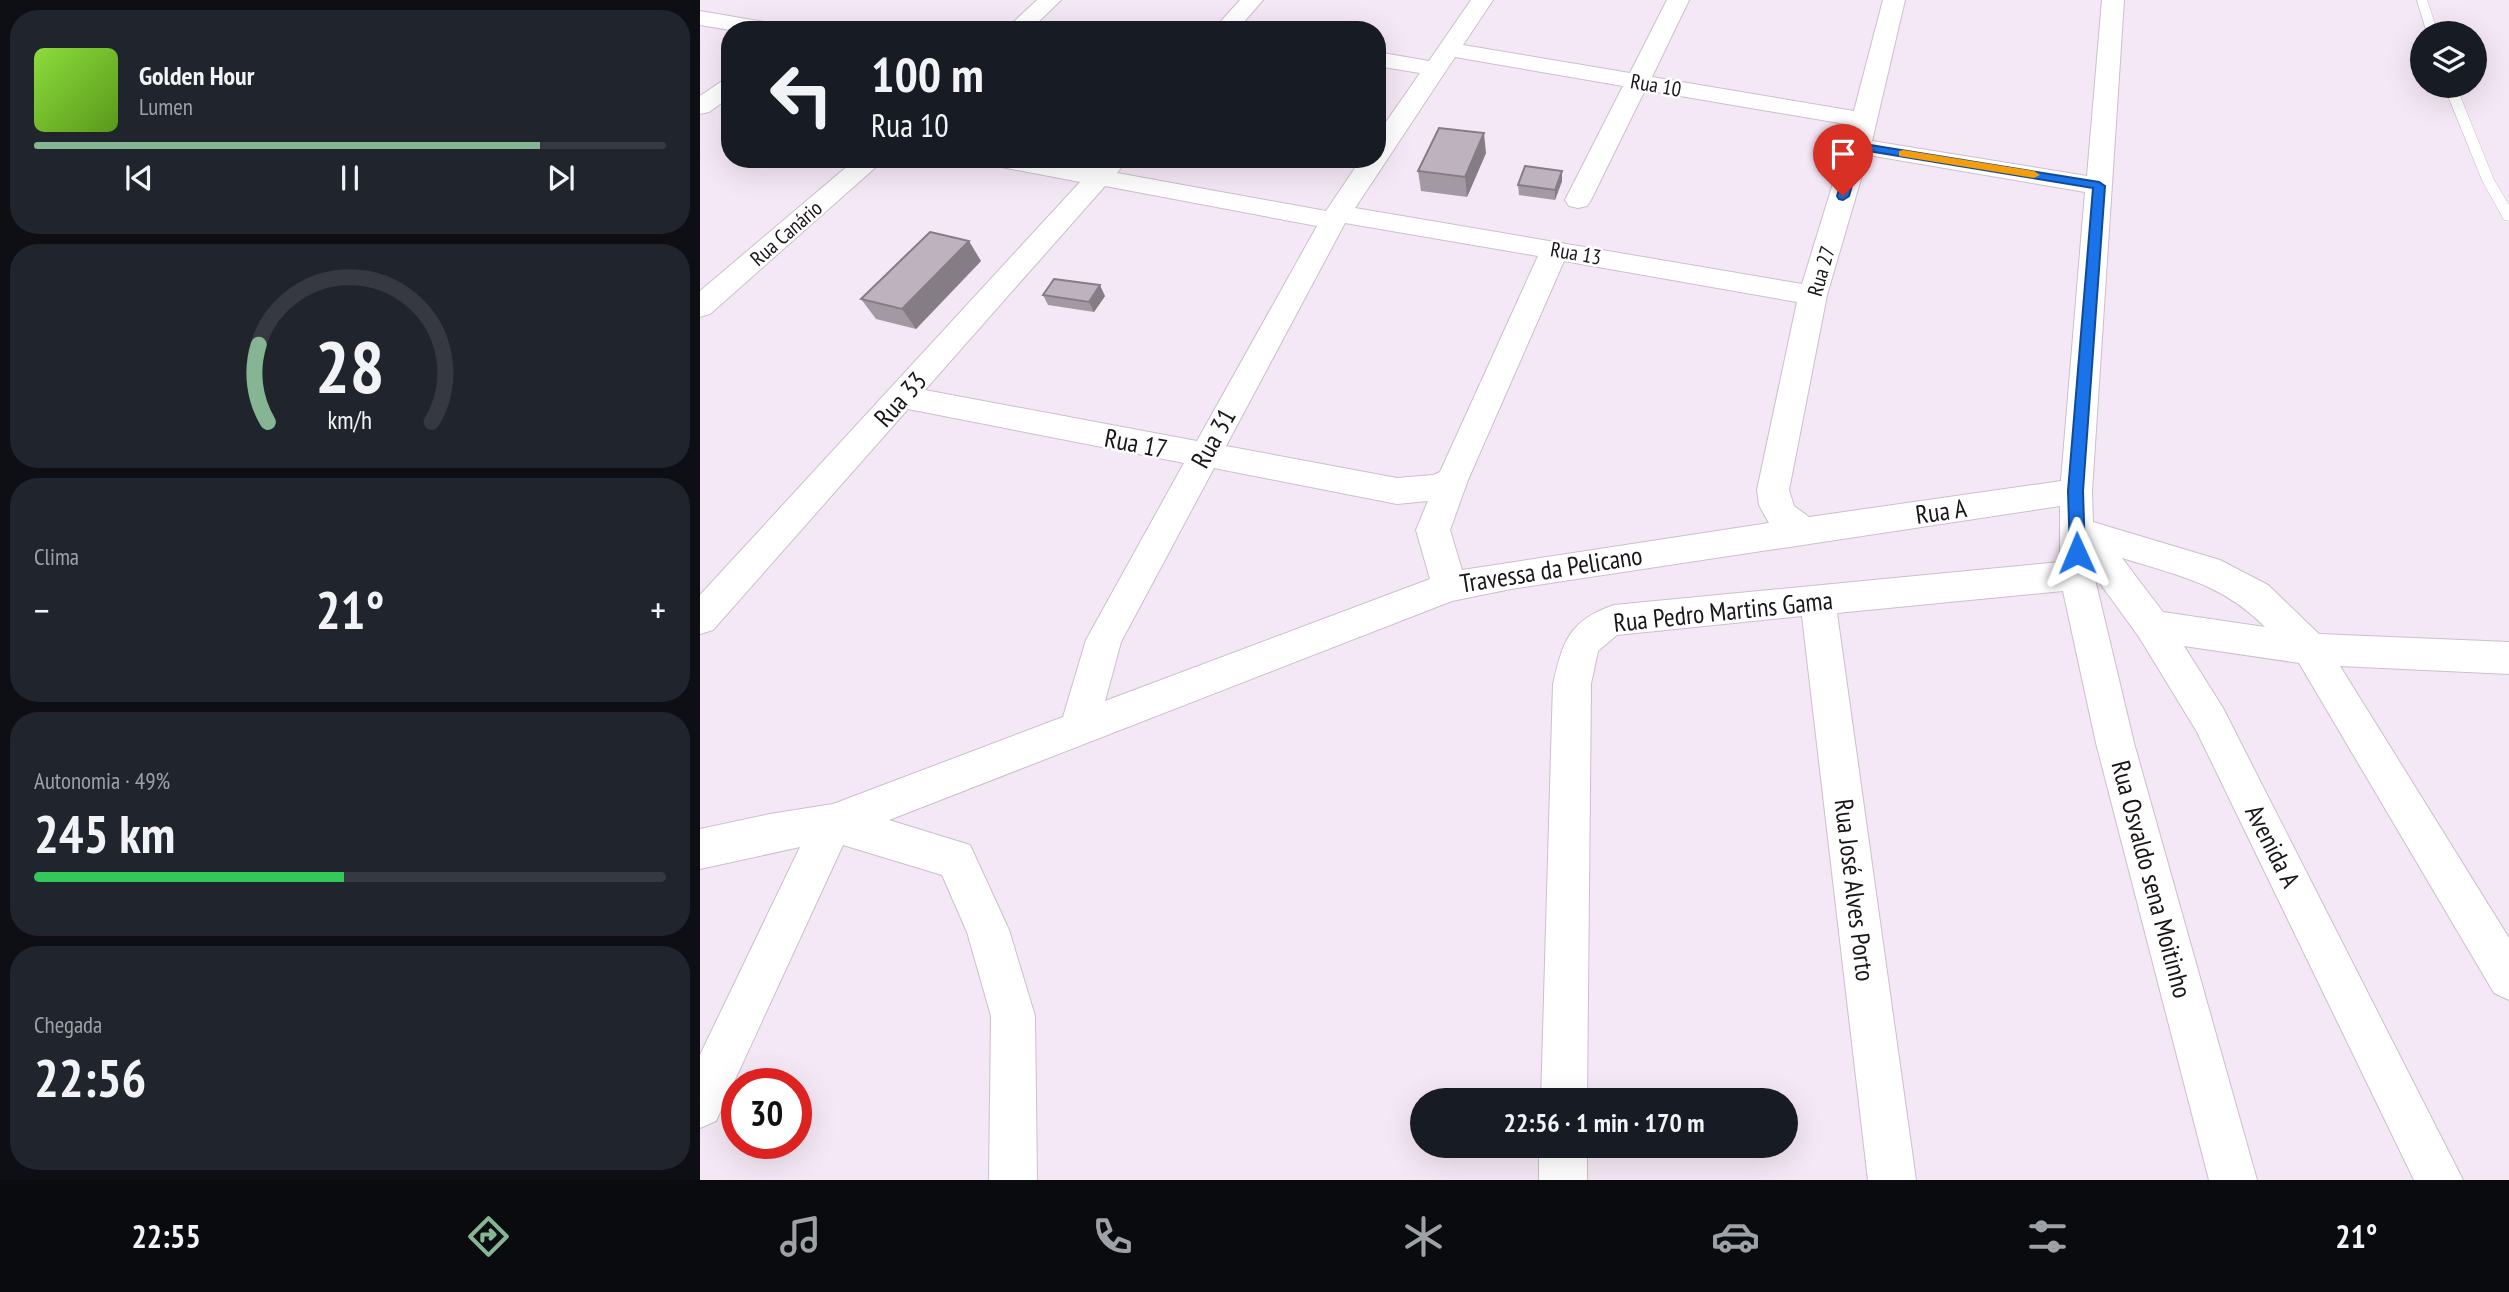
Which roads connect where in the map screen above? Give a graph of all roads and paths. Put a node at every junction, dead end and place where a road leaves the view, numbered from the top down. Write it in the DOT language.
graph roads {
  1 [pos="1051,0"];
  2 [pos="1252,0"];
  3 [pos="1482,0"];
  4 [pos="1678,0"];
  5 [pos="1894,0"];
  6 [pos="2113,0"];
  7 [pos="2422,0"];
  8 [pos="700,18"];
  9 [pos="1027,21"];
  10 [pos="1232,21"];
  11 [pos="2429,21"];
  12 [pos="721,22"];
  13 [pos="1448,49"];
  14 [pos="1386,61"];
  15 [pos="1435,69"];
  16 [pos="1639,82"];
  17 [pos="721,92"];
  18 [pos="2455,98"];
  19 [pos="700,107"];
  20 [pos="1861,133"];
  21 [pos="1386,141"];
  22 [pos="862,168"];
  23 [pos="1368,168"];
  24 [pos="1107,169"];
  25 [pos="2099,186"];
  26 [pos="1578,200"];
  27 [pos="1335,217"];
  28 [pos="2509,217"];
  29 [pos="1555,249"];
  30 [pos="1813,295"];
  31 [pos="700,307"];
  32 [pos="902,397"];
  33 [pos="1203,456"];
  34 [pos="1452,480"];
  35 [pos="2076,491"];
  36 [pos="1806,530"];
  37 [pos="2077,531"];
  38 [pos="2077,575"];
  39 [pos="1449,587"];
  40 [pos="1818,600"];
  41 [pos="700,620"];
  42 [pos="2152,626"];
  43 [pos="2310,649"];
  44 [pos="2509,658"];
  45 [pos="1079,729"];
  46 [pos="833,823"];
  47 [pos="700,849"];
  48 [pos="2509,978"];
  49 [pos="1564,1088"];
  50 [pos="700,1104"];
  51 [pos="1563,1158"];
  52 [pos="1013,1180"];
  53 [pos="1563,1180"];
  54 [pos="1892,1180"];
  55 [pos="2233,1180"];
  56 [pos="2440,1180"];
  1 -- 9 [label="street"];
  2 -- 10 [label="street"];
  3 -- 13 [label="street"];
  4 -- 16 [label="street"];
  5 -- 20 [label="street, Rua 27"];
  6 -- 25 [label="street, Rua Osvaldo sena Moitinho"];
  7 -- 11 [label="lane"];
  8 -- 12 [label="street"];
  13 -- 15 [label="street"];
  13 -- 16 [label="street, Rua 10"];
  14 -- 15 [label="street"];
  15 -- 21 [label="street"];
  16 -- 20 [label="street, Rua 10"];
  16 -- 26 [label="street"];
  17 -- 19 [label="street"];
  18 -- 28 [label="lane"];
  20 -- 25 [label="street, Rua 10"];
  20 -- 30 [label="street, Rua 27"];
  22 -- 31 [label="street, Rua Canário"];
  23 -- 27 [label="street, Rua 31"];
  24 -- 27 [label="street, Rua 13"];
  24 -- 32 [label="street, Rua 33"];
  25 -- 35 [label="street, Rua Osvaldo sena Moitinho"];
  27 -- 29 [label="street, Rua 13"];
  27 -- 33 [label="street, Rua 31"];
  29 -- 30 [label="street, Rua 13"];
  29 -- 34 [label="street, Travessa da Pelicano"];
  30 -- 36 [label="street, Rua 27"];
  32 -- 33 [label="street, Rua 17"];
  32 -- 41 [label="street, Rua 33"];
  33 -- 34 [label="street, Rua 17"];
  33 -- 45 [label="street, Rua 31"];
  34 -- 39 [label="street, Travessa da Pelicano"];
  35 -- 36 [label="street, Rua A"];
  35 -- 37 [label="street, Rua Osvaldo sena Moitinho"];
  36 -- 39 [label="street, Travessa da Pelicano"];
  37 -- 38 [label="street, Rua Osvaldo sena Moitinho"];
  37 -- 42 [label="street, Avenida A"];
  37 -- 43 [label="street"];
  38 -- 40 [label="street, Rua Pedro Martins Gama"];
  38 -- 55 [label="street, Rua Osvaldo sena Moitinho"];
  39 -- 45 [label="street"];
  40 -- 49 [label="street, Rua Pedro Martins Gama"];
  40 -- 54 [label="street, Rua José Alves Porto"];
  42 -- 43 [label="street"];
  42 -- 56 [label="street, Avenida A"];
  43 -- 44 [label="street"];
  43 -- 48 [label="street"];
  45 -- 46 [label="street"];
  46 -- 47 [label="street"];
  46 -- 50 [label="street"];
  46 -- 52 [label="street"];
  51 -- 53 [label="street"];
}
